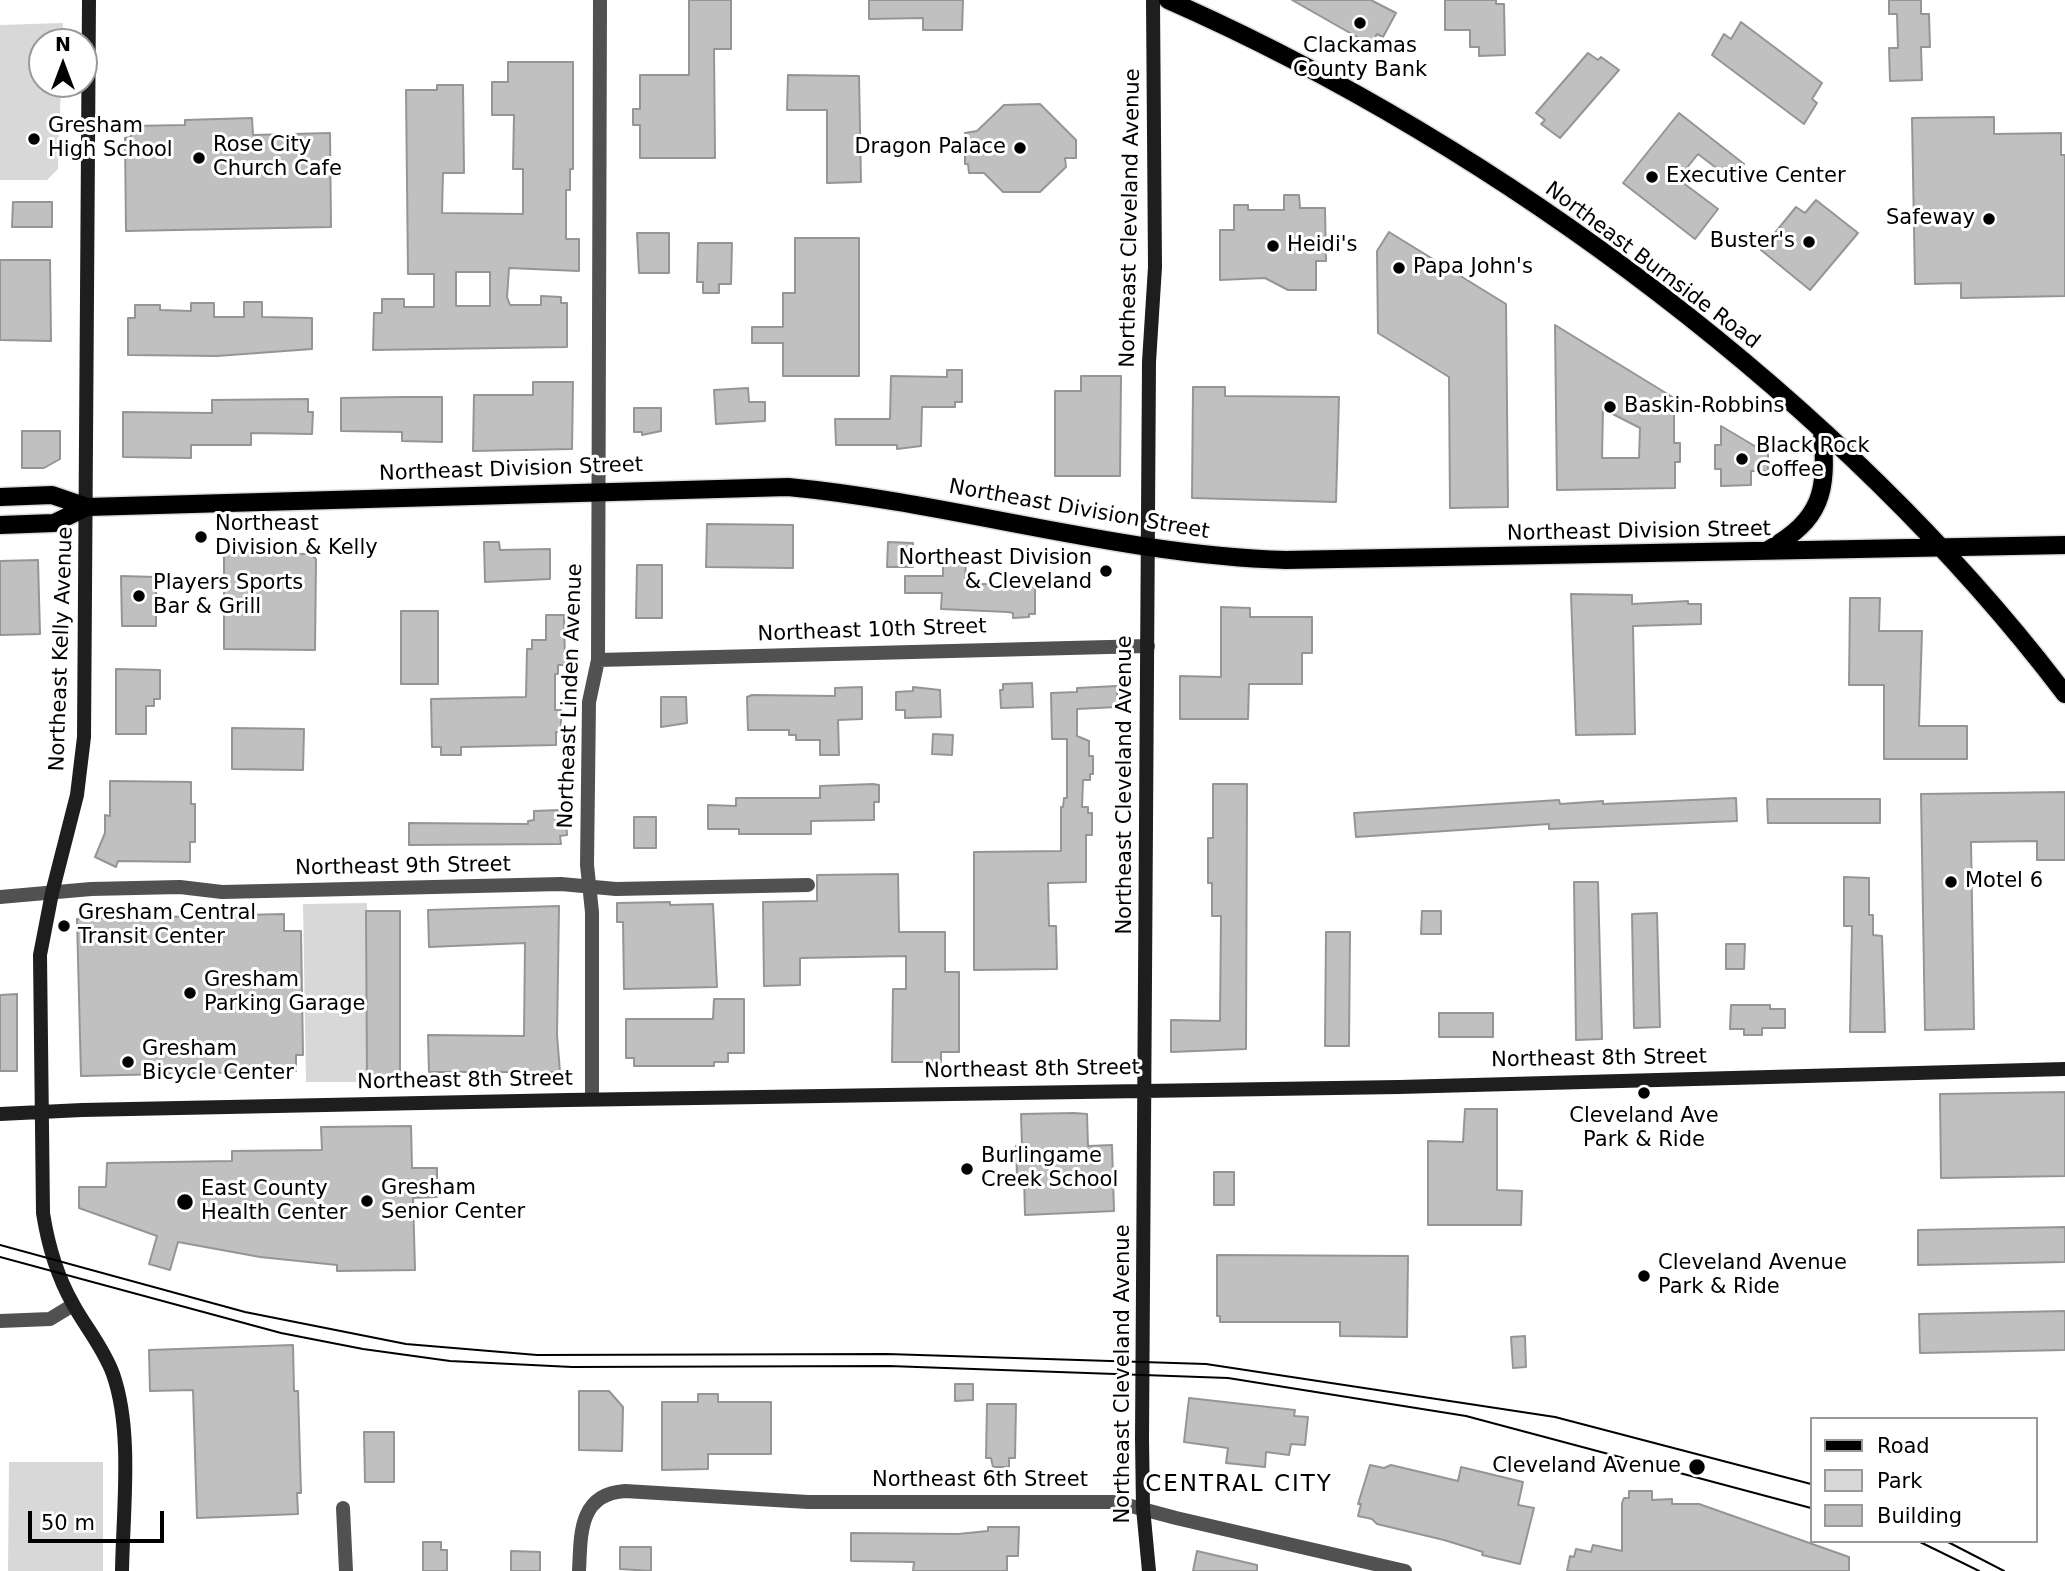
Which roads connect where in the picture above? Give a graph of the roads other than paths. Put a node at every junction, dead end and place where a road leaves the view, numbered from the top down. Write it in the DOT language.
graph roads {
  1 [pos="89,0"];
  2 [pos="600,0"];
  3 [pos="1153,0"];
  4 [pos="1168,0"];
  5 [pos="1822,431"];
  6 [pos="598,490"];
  7 [pos="0,497"];
  8 [pos="87,507"];
  9 [pos="0,524"];
  10 [pos="2065,545"];
  11 [pos="1149,547"];
  12 [pos="1940,549"];
  13 [pos="1765,552"];
  14 [pos="1148,646"];
  15 [pos="598,660"];
  16 [pos="2065,694"];
  17 [pos="808,885"];
  18 [pos="589,886"];
  19 [pos="52,893"];
  20 [pos="0,897"];
  21 [pos="2065,1069"];
  22 [pos="1144,1088"];
  23 [pos="592,1099"];
  24 [pos="42,1112"];
  25 [pos="0,1114"];
  26 [pos="73,1305"];
  27 [pos="0,1321"];
  28 [pos="343,1508"];
  29 [pos="1143,1508"];
  30 [pos="122,1571"];
  31 [pos="346,1571"];
  32 [pos="579,1571"];
  33 [pos="1149,1571"];
  34 [pos="1405,1571"];
  1 -- 8 [label="street, Northeast Kelly Avenue"];
  2 -- 6 [label="street, Northeast Linden Avenue"];
  3 -- 11 [label="street, Northeast Cleveland Avenue"];
  4 -- 5 [label="main road, Northeast Burnside Road"];
  5 -- 12 [label="main road, Northeast Burnside Road"];
  5 -- 13 [label="main road"];
  6 -- 8 [label="main road, Northeast Division Street"];
  6 -- 11 [label="main road, Northeast Division Street"];
  6 -- 15 [label="street, Northeast Linden Avenue"];
  7 -- 8 [label="main road, Northeast Division Street"];
  8 -- 9 [label="main road, Northeast Division Street"];
  8 -- 19 [label="street, Northeast Kelly Avenue"];
  10 -- 12 [label="main road, Northeast Division Street"];
  11 -- 13 [label="main road, Northeast Division Street"];
  11 -- 14 [label="street, Northeast Cleveland Avenue"];
  12 -- 13 [label="main road, Northeast Division Street"];
  12 -- 16 [label="main road, Northeast Burnside Road"];
  14 -- 15 [label="street, Northeast 10th Street"];
  14 -- 22 [label="street, Northeast Cleveland Avenue"];
  15 -- 18 [label="street, Northeast Linden Avenue"];
  17 -- 18 [label="street, Northeast 9th Street"];
  18 -- 19 [label="street, Northeast 9th Street"];
  18 -- 23 [label="street, Northeast Linden Avenue"];
  19 -- 20 [label="street, Northeast 9th Street"];
  19 -- 24 [label="street, Northeast Kelly Avenue"];
  21 -- 22 [label="street, Northeast 8th Street"];
  22 -- 23 [label="street, Northeast 8th Street"];
  22 -- 29 [label="street, Northeast Cleveland Avenue"];
  23 -- 24 [label="street, Northeast 8th Street"];
  24 -- 25 [label="street, Northeast 8th Street"];
  24 -- 26 [label="street, Northeast Kelly Avenue"];
  26 -- 27 [label="street"];
  26 -- 30 [label="street, Northeast Kelly Avenue"];
  28 -- 31 [label="street"];
  29 -- 32 [label="street, Northeast 6th Street"];
  29 -- 33 [label="street, Northeast Cleveland Avenue"];
  29 -- 34 [label="street, Northeast 6th Street"];
}
